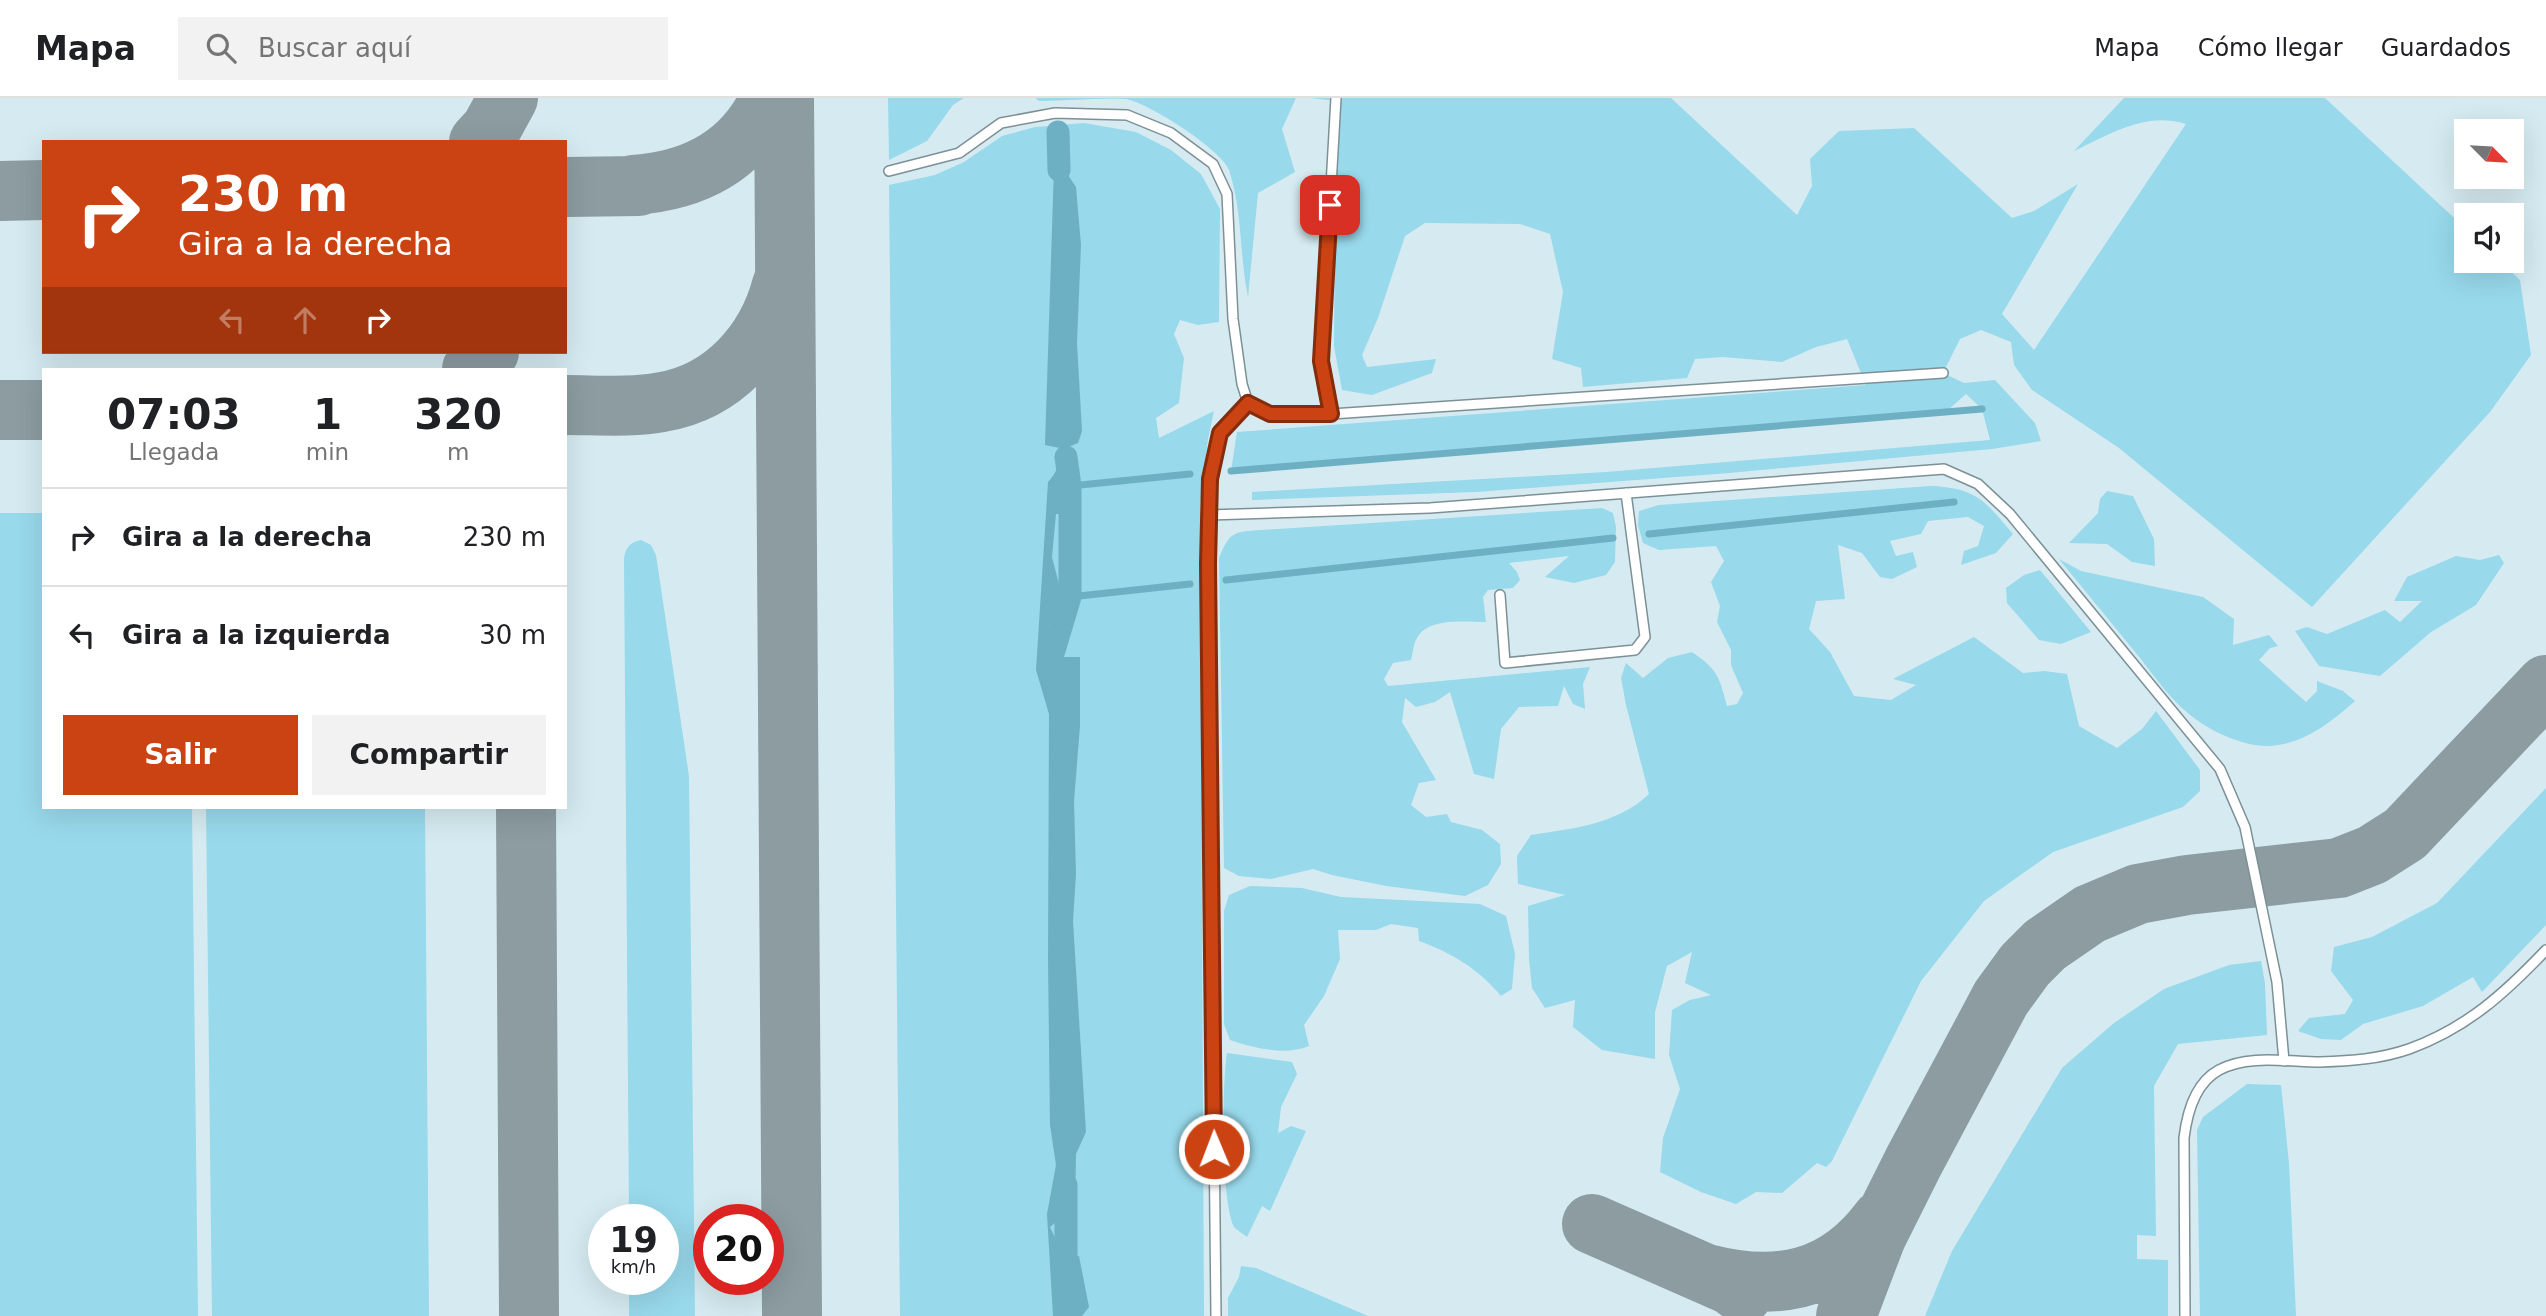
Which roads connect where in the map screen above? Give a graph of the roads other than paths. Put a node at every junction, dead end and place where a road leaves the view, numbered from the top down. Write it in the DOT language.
graph roads {
  1 [pos="1336,98"];
  2 [pos="889,171"];
  3 [pos="1943,373"];
  4 [pos="1248,403"];
  5 [pos="1331,414"];
  6 [pos="1626,493"];
  7 [pos="1209,515"];
  8 [pos="1500,595"];
  9 [pos="2546,950"];
  10 [pos="2284,1061"];
  11 [pos="1216,1316"];
  12 [pos="2185,1316"];
  1 -- 5 [label="lane"];
  2 -- 4 [label="lane"];
  3 -- 5 [label="lane"];
  4 -- 5 [label="lane"];
  4 -- 7 [label="lane"];
  6 -- 7 [label="lane"];
  6 -- 8 [label="lane"];
  6 -- 10 [label="lane"];
  7 -- 11 [label="lane"];
  9 -- 10 [label="lane"];
  10 -- 12 [label="lane"];
}
